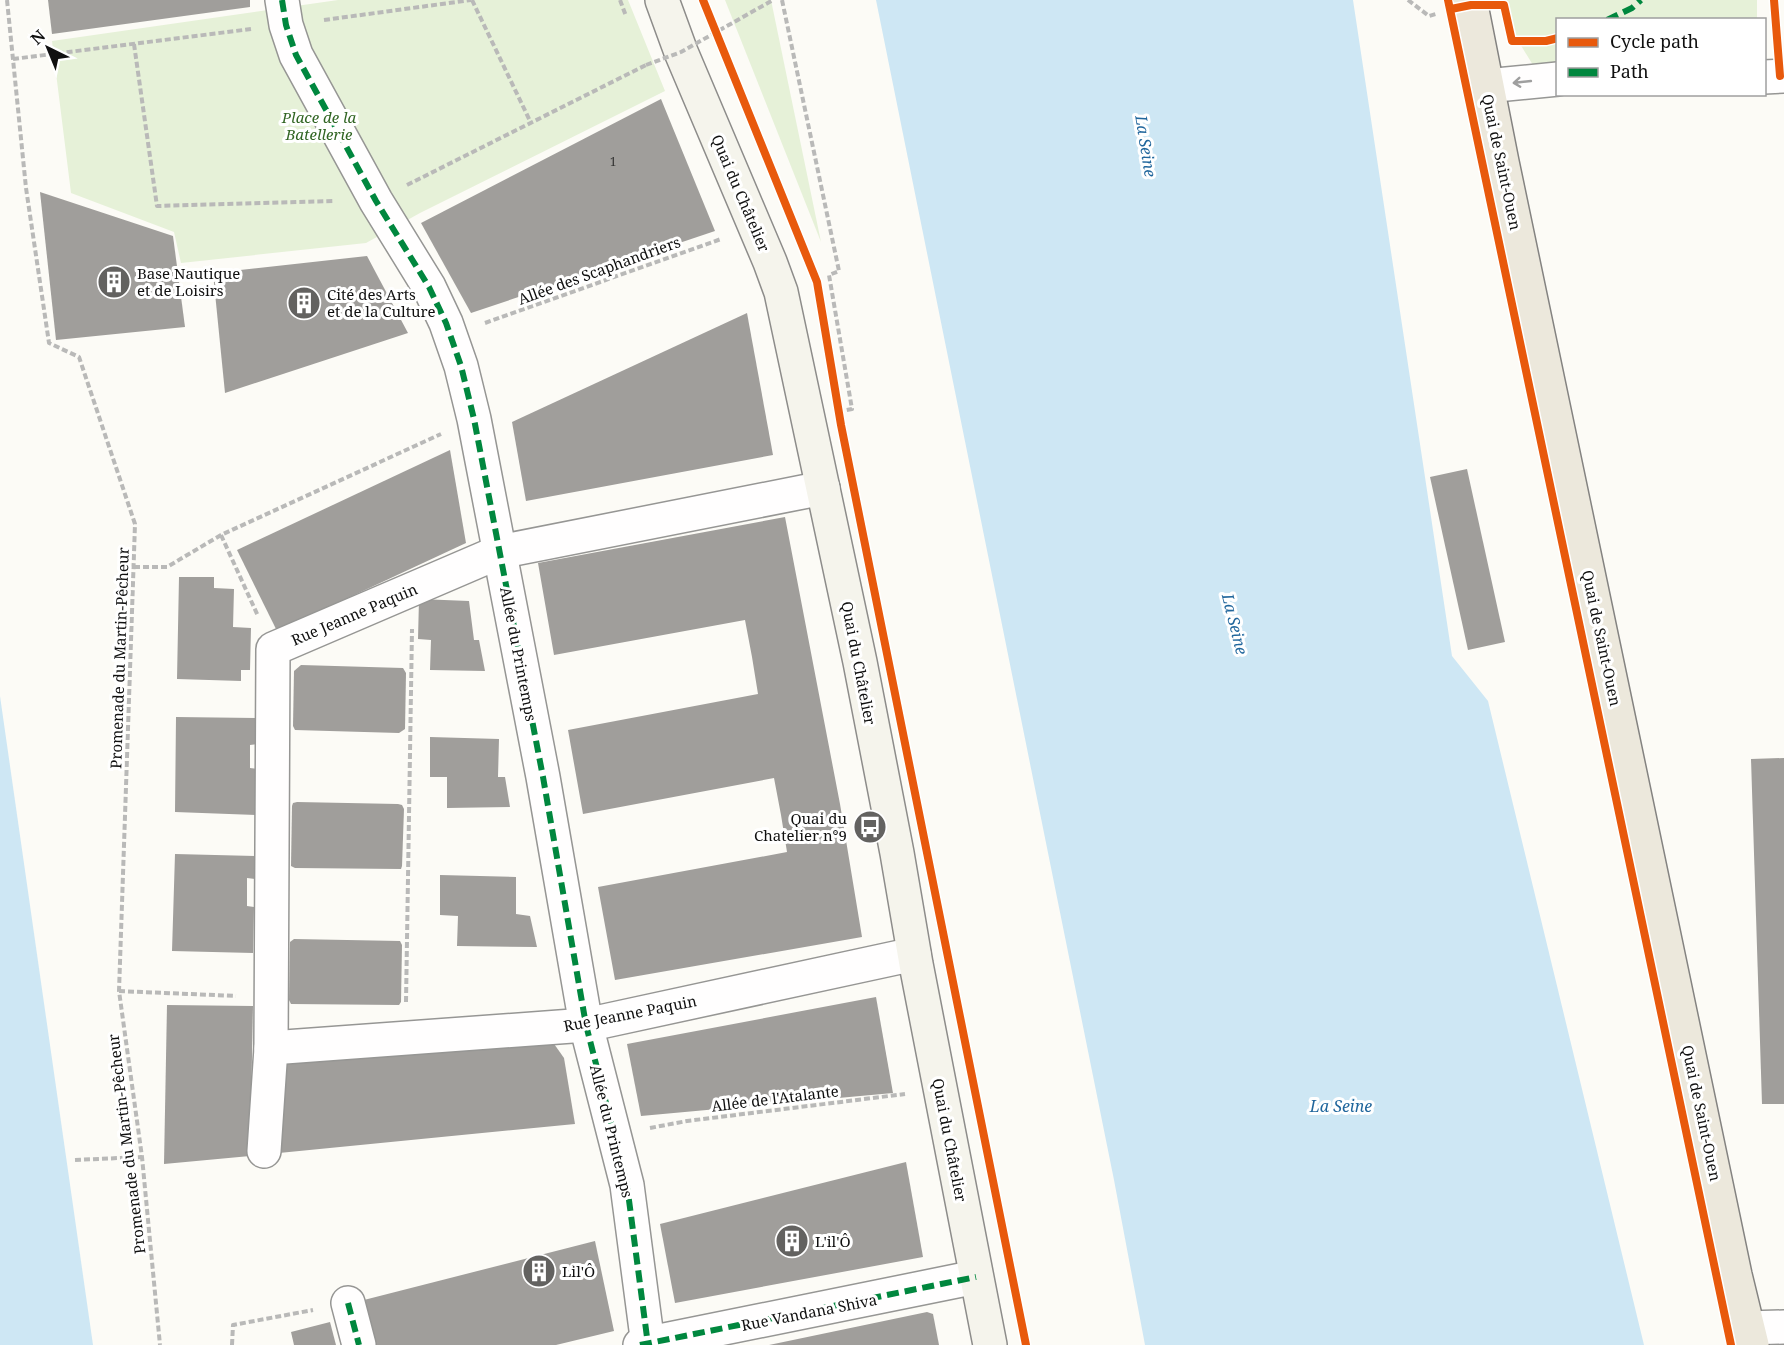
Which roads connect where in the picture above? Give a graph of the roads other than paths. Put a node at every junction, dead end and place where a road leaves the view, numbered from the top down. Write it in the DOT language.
graph roads {
  1 [pos="282,0"];
  2 [pos="662,0"];
  3 [pos="1470,0"];
  4 [pos="1784,76"];
  5 [pos="1766,77"];
  6 [pos="1556,79"];
  7 [pos="1486,86"];
  8 [pos="823,488"];
  9 [pos="499,552"];
  10 [pos="914,954"];
  11 [pos="586,1025"];
  12 [pos="271,1048"];
  13 [pos="264,1151"];
  14 [pos="976,1277"];
  15 [pos="348,1303"];
  16 [pos="1784,1327"];
  17 [pos="1749,1337"];
  18 [pos="359,1345"];
  19 [pos="646,1345"];
  20 [pos="990,1345"];
  1 -- 9 [label="street, Allée du Printemps"];
  2 -- 8 [label="street, Quai du Châtelier"];
  3 -- 7 [label="main road, Quai de Saint-Ouen"];
  4 -- 5 [label="street"];
  6 -- 7 [label="street, one-way"];
  7 -- 17 [label="main road, Quai de Saint-Ouen"];
  8 -- 9 [label="street, Rue Jeanne Paquin"];
  8 -- 10 [label="street, Quai du Châtelier"];
  9 -- 11 [label="street, Allée du Printemps"];
  9 -- 12 [label="street, Rue Jeanne Paquin"];
  10 -- 11 [label="street, Rue Jeanne Paquin"];
  10 -- 14 [label="street, Quai du Châtelier"];
  11 -- 12 [label="street, Rue Jeanne Paquin"];
  11 -- 19 [label="street, Allée du Printemps"];
  12 -- 13 [label="street, Rue Jeanne Paquin"];
  14 -- 19 [label="street, Rue Vandana Shiva"];
  14 -- 20 [label="street, Quai du Châtelier"];
  15 -- 18 [label="street"];
  16 -- 17 [label="street"];
}
